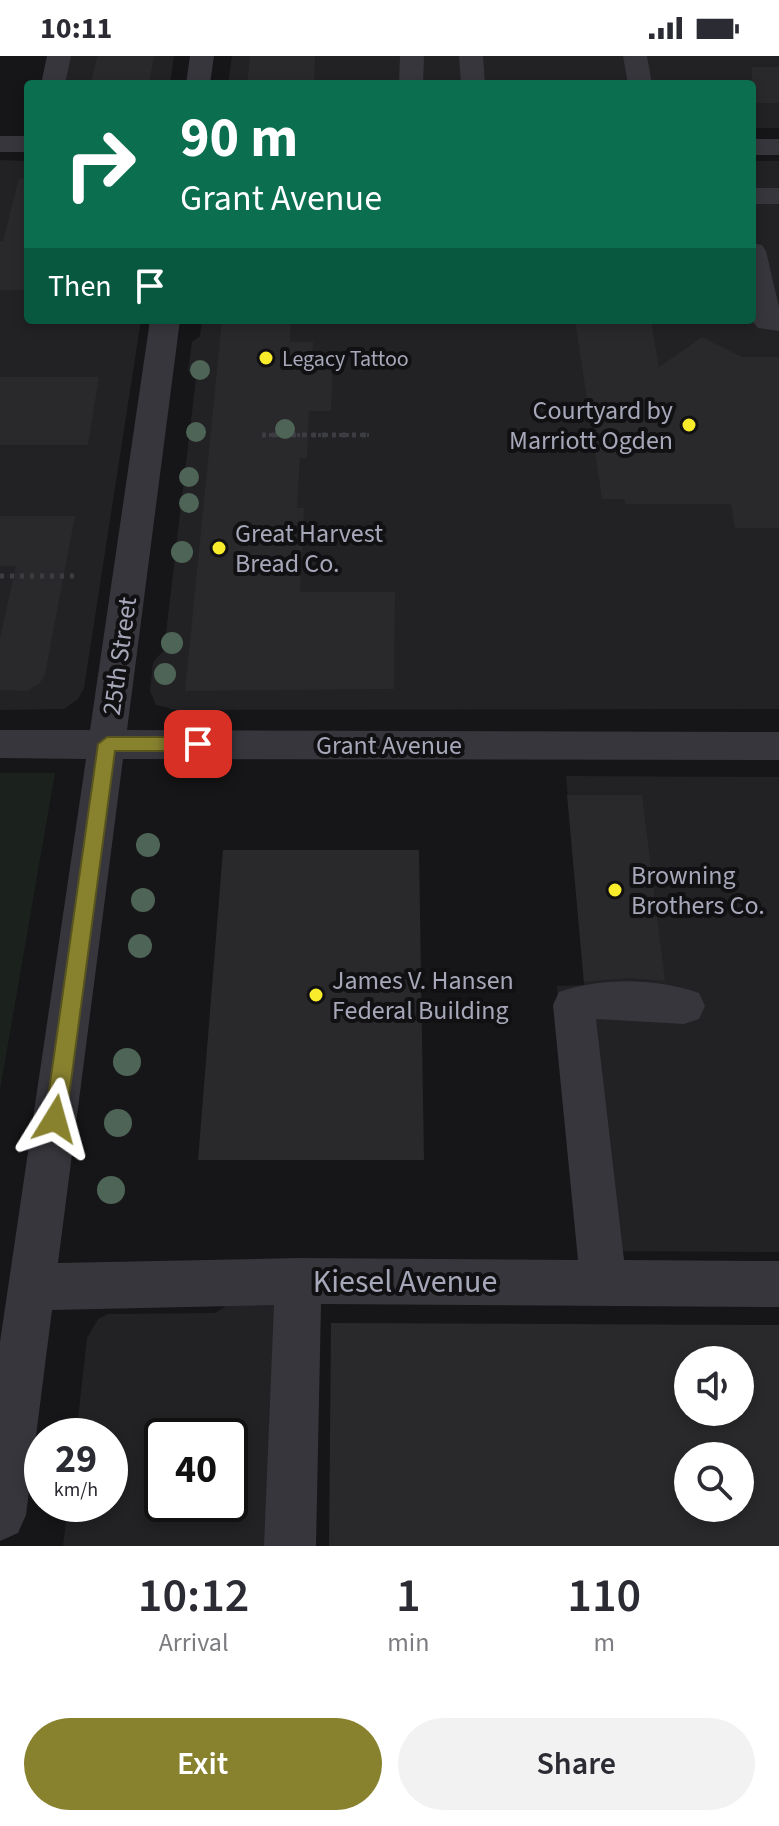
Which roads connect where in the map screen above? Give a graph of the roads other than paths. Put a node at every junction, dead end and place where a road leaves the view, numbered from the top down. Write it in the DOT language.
graph roads {
  1 [pos="59,56"];
  2 [pos="202,56"];
  3 [pos="412,56"];
  4 [pos="471,56"];
  5 [pos="635,56"];
  6 [pos="54,80"];
  7 [pos="199,80"];
  8 [pos="411,80"];
  9 [pos="473,80"];
  10 [pos="639,80"];
  11 [pos="0,144"];
  12 [pos="24,144"];
  13 [pos="756,147"];
  14 [pos="779,147"];
  15 [pos="756,196"];
  16 [pos="779,196"];
  17 [pos="756,269"];
  18 [pos="779,322"];
  19 [pos="164,324"];
  20 [pos="0,744"];
  21 [pos="107,744"];
  22 [pos="779,746"];
  23 [pos="684,1006"];
  24 [pos="298,1281"];
  25 [pos="603,1281"];
  26 [pos="779,1284"];
  27 [pos="31,1287"];
  28 [pos="0,1515"];
  29 [pos="290,1546"];
  1 -- 6 [label="street"];
  2 -- 7 [label="street"];
  3 -- 8 [label="street"];
  4 -- 9 [label="street"];
  5 -- 10 [label="street"];
  11 -- 12 [label="street"];
  13 -- 14 [label="street"];
  15 -- 16 [label="street"];
  17 -- 18 [label="street"];
  19 -- 21 [label="street, 25th Street"];
  20 -- 21 [label="street, Grant Avenue"];
  21 -- 22 [label="street, Grant Avenue"];
  21 -- 27 [label="street, 25th Street"];
  23 -- 25 [label="street"];
  24 -- 25 [label="street, Kiesel Avenue"];
  24 -- 27 [label="street, Kiesel Avenue"];
  24 -- 29 [label="street"];
  25 -- 26 [label="street, Kiesel Avenue"];
  27 -- 28 [label="street, 25th Street"];
}
